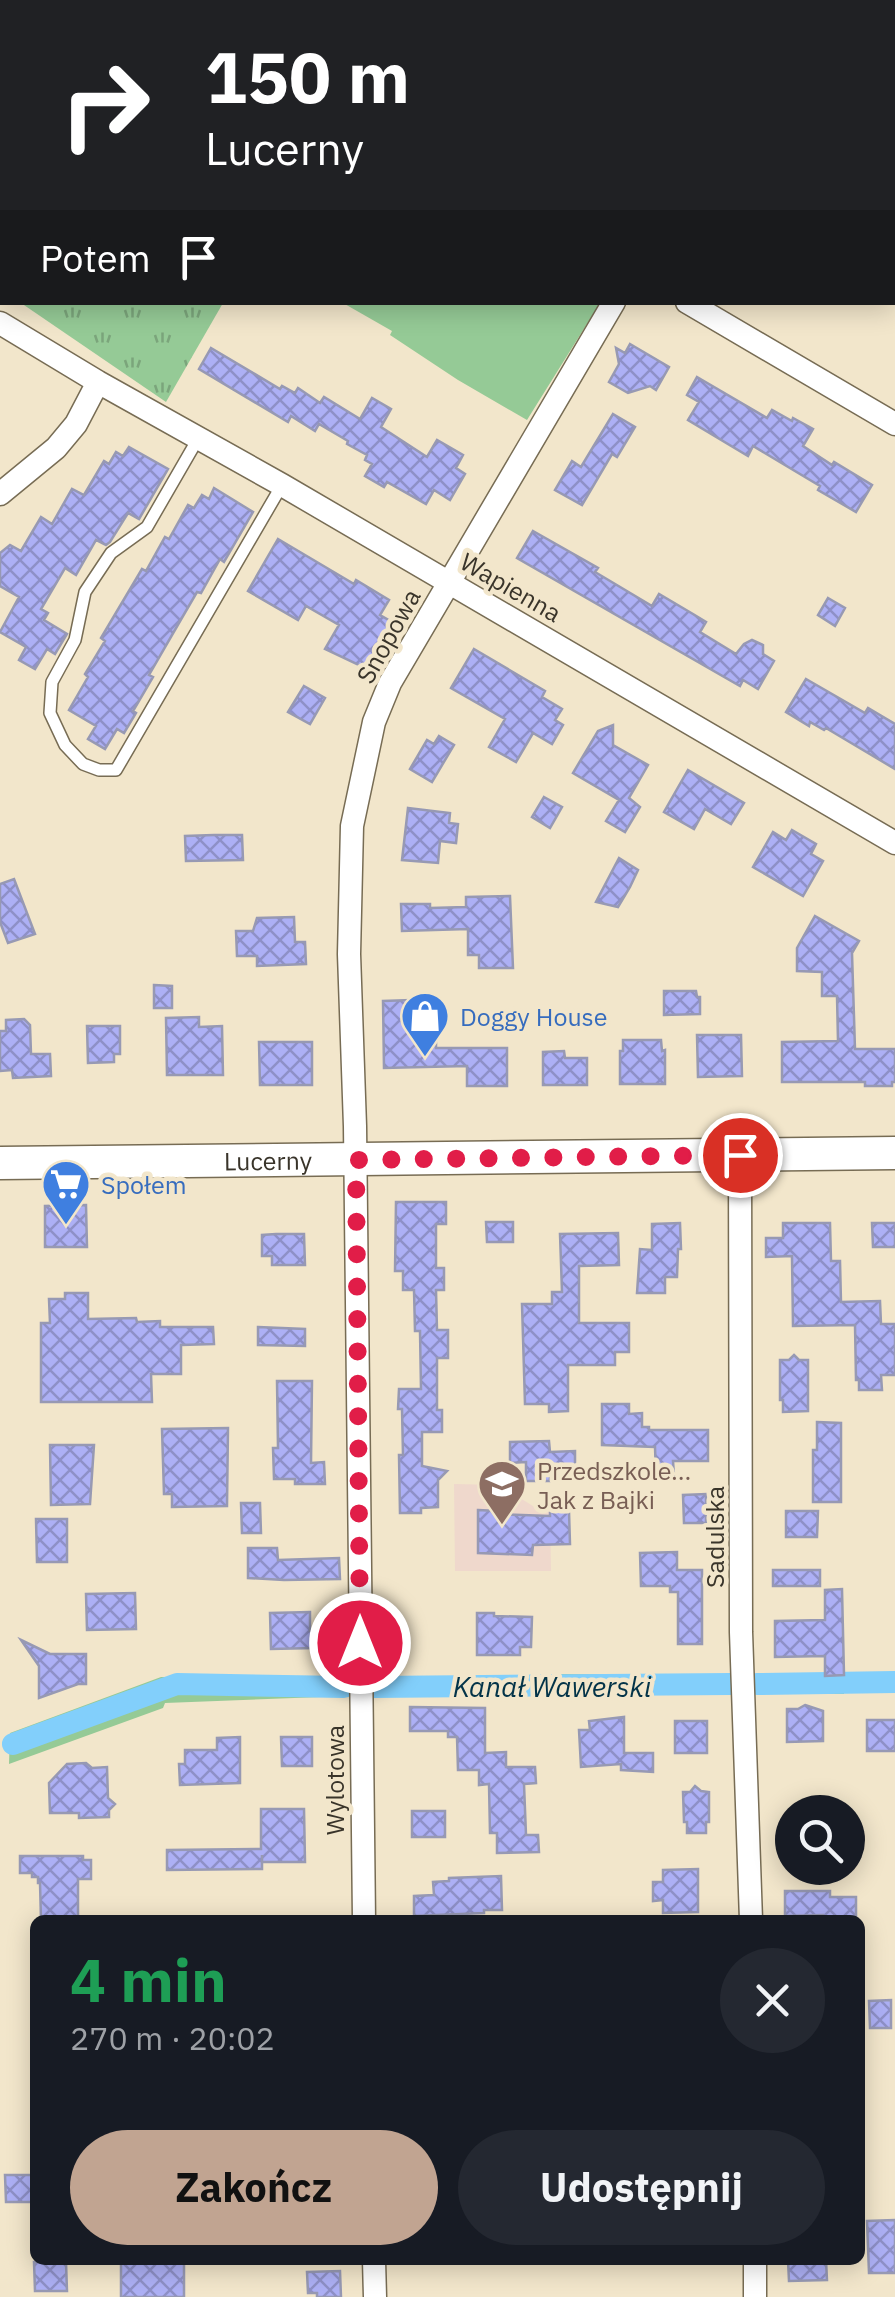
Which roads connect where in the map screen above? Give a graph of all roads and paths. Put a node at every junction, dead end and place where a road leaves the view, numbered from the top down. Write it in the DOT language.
graph roads {
  1 [pos="612,305"];
  2 [pos="693,305"];
  3 [pos="0,323"];
  4 [pos="98,382"];
  5 [pos="895,424"];
  6 [pos="198,437"];
  7 [pos="282,485"];
  8 [pos="0,494"];
  9 [pos="450,583"];
  10 [pos="895,843"];
  11 [pos="895,1153"];
  12 [pos="740,1155"];
  13 [pos="356,1160"];
  14 [pos="0,1163"];
  15 [pos="364,1915"];
  16 [pos="751,1915"];
  17 [pos="374,2265"];
  18 [pos="755,2265"];
  19 [pos="375,2297"];
  20 [pos="756,2297"];
  1 -- 9 [label="street, Snopowa"];
  2 -- 5 [label="street"];
  3 -- 4 [label="street, Wapienna"];
  4 -- 6 [label="street, Wapienna"];
  4 -- 8 [label="street"];
  6 -- 7 [label="street, Wapienna"];
  6 -- 7 [label="lane"];
  7 -- 9 [label="street, Wapienna"];
  9 -- 10 [label="street, Wapienna"];
  9 -- 13 [label="street, Snopowa"];
  11 -- 12 [label="street, Lucerny"];
  12 -- 13 [label="street, Lucerny"];
  12 -- 16 [label="street, Sadulska"];
  13 -- 14 [label="street, Lucerny"];
  13 -- 15 [label="street, Wylotowa"];
  17 -- 19 [label="street"];
  18 -- 20 [label="street"];
}
